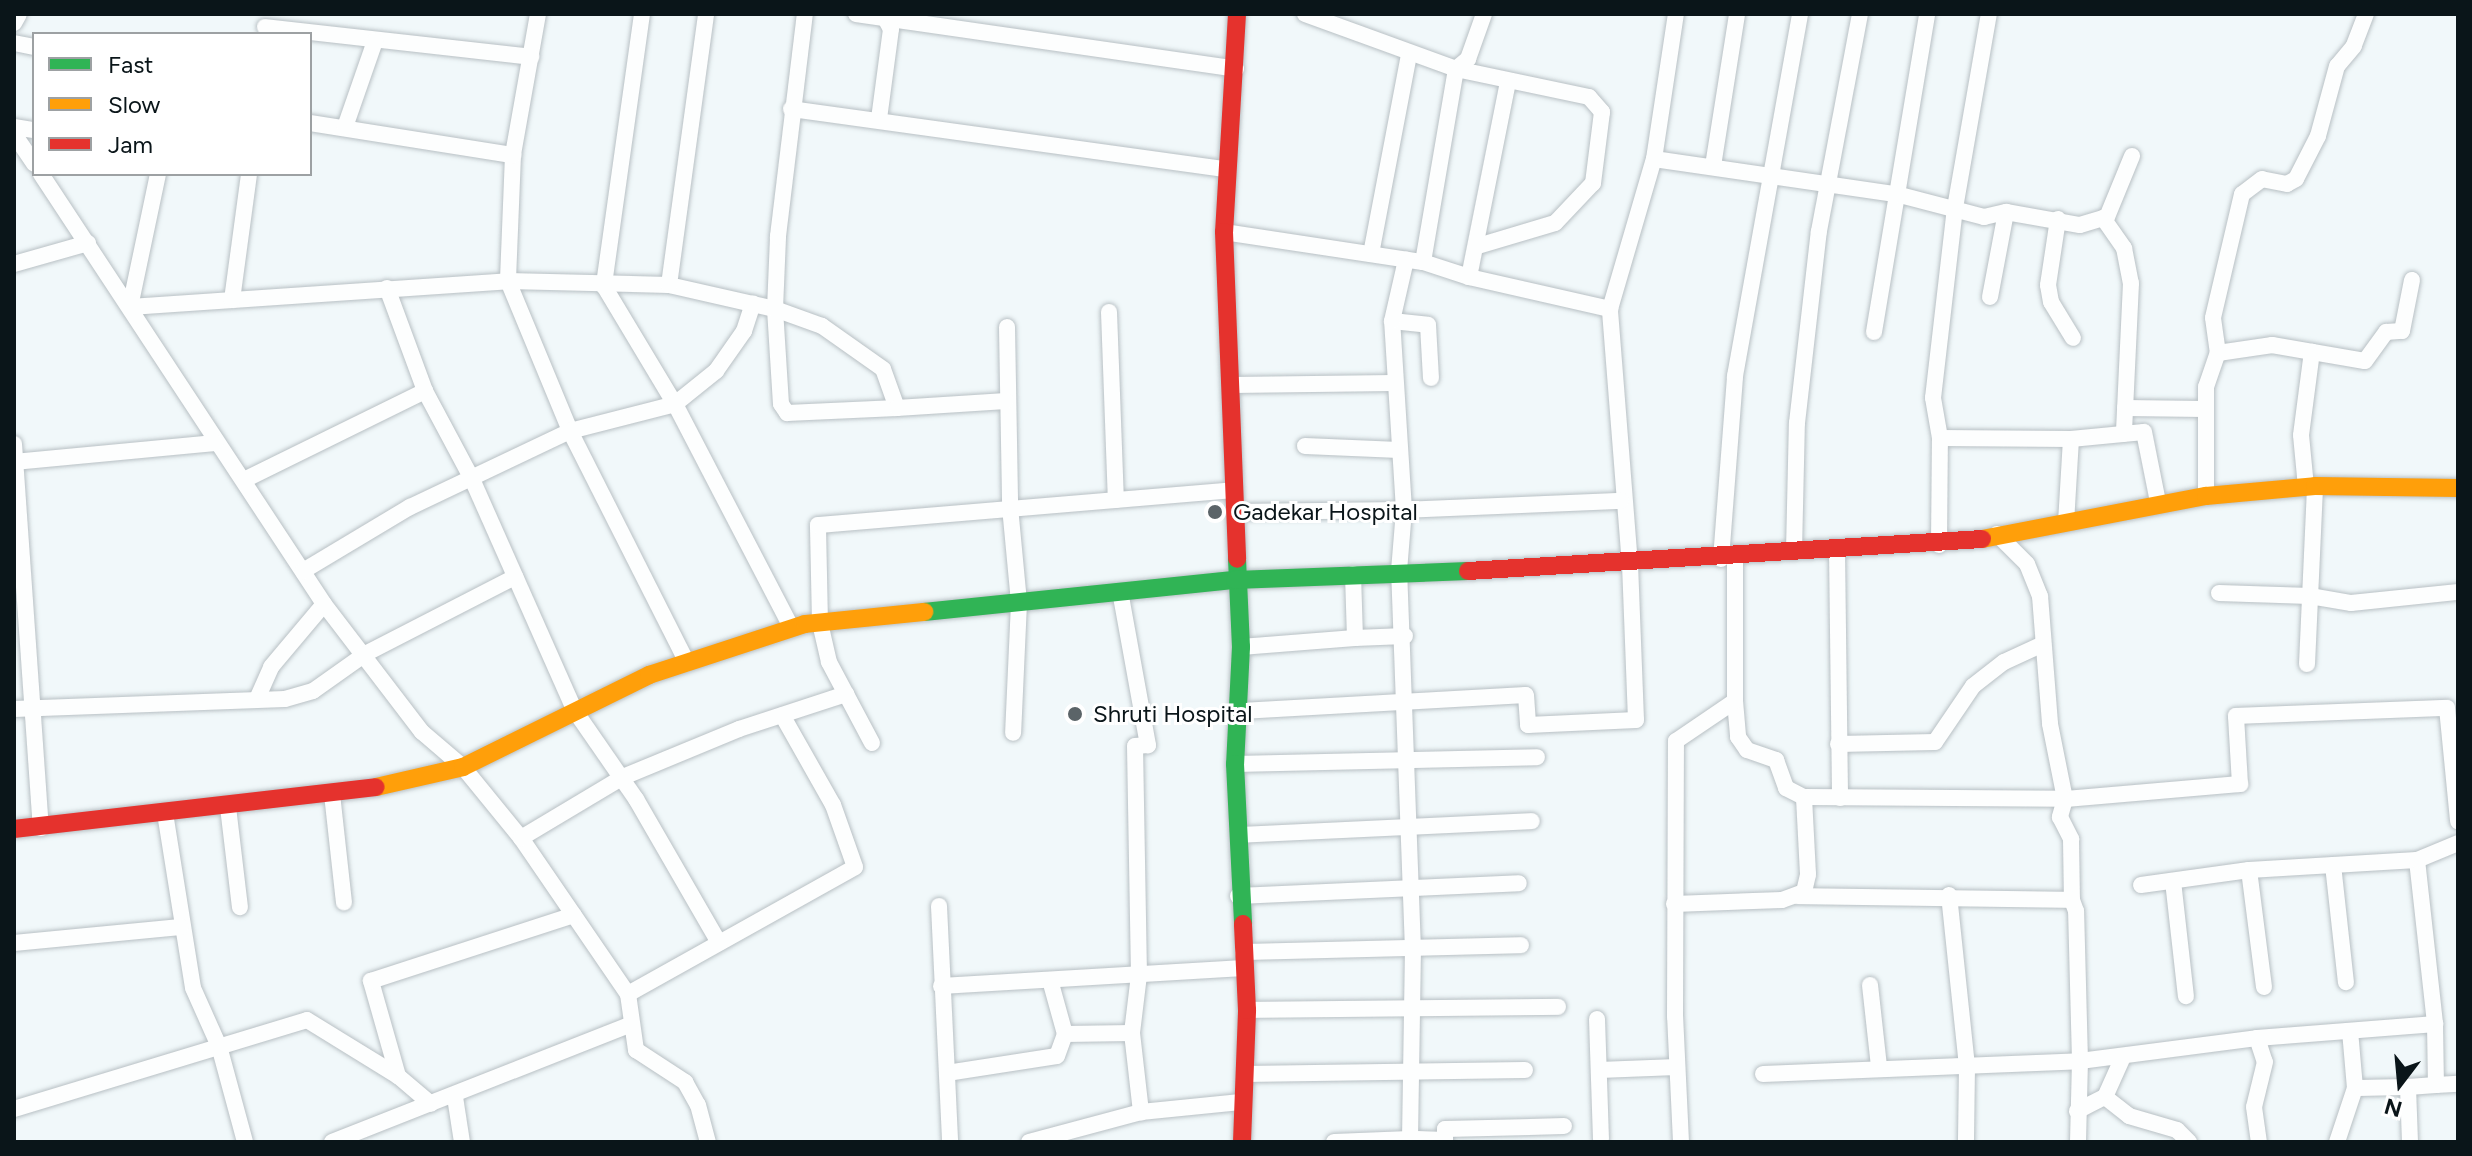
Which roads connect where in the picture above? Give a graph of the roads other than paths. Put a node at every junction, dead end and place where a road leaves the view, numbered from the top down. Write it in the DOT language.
graph roads {
  1 [pos="19,14"];
  2 [pos="538,14"];
  3 [pos="642,14"];
  4 [pos="706,14"];
  5 [pos="805,14"];
  6 [pos="1237,14"];
  7 [pos="1305,14"];
  8 [pos="1484,14"];
  9 [pos="1676,14"];
  10 [pos="1737,14"];
  11 [pos="1800,14"];
  12 [pos="1860,14"];
  13 [pos="1927,14"];
  14 [pos="1989,14"];
  15 [pos="2366,14"];
  16 [pos="862,15"];
  17 [pos="886,20"];
  18 [pos="14,23"];
  19 [pos="265,25"];
  20 [pos="375,41"];
  21 [pos="1409,55"];
  22 [pos="531,57"];
  23 [pos="1236,69"];
  24 [pos="1456,69"];
  25 [pos="1508,81"];
  26 [pos="791,109"];
  27 [pos="879,119"];
  28 [pos="312,123"];
  29 [pos="345,127"];
  30 [pos="14,134"];
  31 [pos="513,155"];
  32 [pos="2132,156"];
  33 [pos="1654,159"];
  34 [pos="32,161"];
  35 [pos="1713,166"];
  36 [pos="1226,169"];
  37 [pos="1772,175"];
  38 [pos="42,176"];
  39 [pos="158,176"];
  40 [pos="249,176"];
  41 [pos="1829,184"];
  42 [pos="1900,195"];
  43 [pos="1955,208"];
  44 [pos="2006,212"];
  45 [pos="2103,218"];
  46 [pos="2058,219"];
  47 [pos="1224,232"];
  48 [pos="88,243"];
  49 [pos="1478,246"];
  50 [pos="1371,254"];
  51 [pos="1406,260"];
  52 [pos="1423,262"];
  53 [pos="14,264"];
  54 [pos="1469,277"];
  55 [pos="2412,280"];
  56 [pos="508,281"];
  57 [pos="669,285"];
  58 [pos="604,286"];
  59 [pos="387,288"];
  60 [pos="1990,297"];
  61 [pos="232,300"];
  62 [pos="753,303"];
  63 [pos="130,307"];
  64 [pos="775,309"];
  65 [pos="1610,309"];
  66 [pos="1109,312"];
  67 [pos="1392,321"];
  68 [pos="1007,327"];
  69 [pos="1874,332"];
  70 [pos="2073,338"];
  71 [pos="2312,352"];
  72 [pos="2218,353"];
  73 [pos="1431,378"];
  74 [pos="1394,383"];
  75 [pos="1232,385"];
  76 [pos="425,391"];
  77 [pos="1006,401"];
  78 [pos="675,404"];
  79 [pos="897,408"];
  80 [pos="2125,408"];
  81 [pos="2204,409"];
  82 [pos="570,431"];
  83 [pos="2124,434"];
  84 [pos="1940,438"];
  85 [pos="2071,439"];
  86 [pos="215,443"];
  87 [pos="14,444"];
  88 [pos="1305,446"];
  89 [pos="1399,450"];
  90 [pos="14,462"];
  91 [pos="472,479"];
  92 [pos="244,480"];
  93 [pos="2311,487"];
  94 [pos="2458,488"];
  95 [pos="1235,490"];
  96 [pos="2206,496"];
  97 [pos="1116,500"];
  98 [pos="1621,501"];
  99 [pos="2158,502"];
  100 [pos="1010,507"];
  101 [pos="1404,510"];
  102 [pos="1236,512"];
  103 [pos="2066,523"];
  104 [pos="1997,534"];
  105 [pos="1939,545"];
  106 [pos="1837,549"];
  107 [pos="1794,551"];
  108 [pos="1728,558"];
  109 [pos="1630,565"];
  110 [pos="303,571"];
  111 [pos="1399,571"];
  112 [pos="1353,574"];
  113 [pos="515,577"];
  114 [pos="1235,580"];
  115 [pos="1120,591"];
  116 [pos="2458,592"];
  117 [pos="2219,593"];
  118 [pos="2310,596"];
  119 [pos="1019,603"];
  120 [pos="324,604"];
  121 [pos="820,623"];
  122 [pos="791,627"];
  123 [pos="1405,636"];
  124 [pos="1355,638"];
  125 [pos="2043,644"];
  126 [pos="1241,647"];
  127 [pos="365,654"];
  128 [pos="687,663"];
  129 [pos="2307,664"];
  130 [pos="846,694"];
  131 [pos="257,699"];
  132 [pos="1407,699"];
  133 [pos="1735,701"];
  134 [pos="32,707"];
  135 [pos="14,709"];
  136 [pos="575,711"];
  137 [pos="1241,711"];
  138 [pos="782,715"];
  139 [pos="1013,733"];
  140 [pos="872,743"];
  141 [pos="1838,744"];
  142 [pos="1537,757"];
  143 [pos="1408,760"];
  144 [pos="1235,764"];
  145 [pos="463,767"];
  146 [pos="623,777"];
  147 [pos="332,794"];
  148 [pos="1804,797"];
  149 [pos="1840,798"];
  150 [pos="2065,799"];
  151 [pos="228,807"];
  152 [pos="165,813"];
  153 [pos="1532,821"];
  154 [pos="2458,821"];
  155 [pos="1405,825"];
  156 [pos="41,828"];
  157 [pos="14,829"];
  158 [pos="1238,835"];
  159 [pos="521,838"];
  160 [pos="2458,843"];
  161 [pos="2417,860"];
  162 [pos="2333,865"];
  163 [pos="2249,870"];
  164 [pos="2173,881"];
  165 [pos="1519,883"];
  166 [pos="2141,885"];
  167 [pos="1408,887"];
  168 [pos="1949,895"];
  169 [pos="1238,896"];
  170 [pos="1798,896"];
  171 [pos="2072,900"];
  172 [pos="344,902"];
  173 [pos="1674,904"];
  174 [pos="939,906"];
  175 [pos="240,907"];
  176 [pos="574,915"];
  177 [pos="180,927"];
  178 [pos="14,943"];
  179 [pos="719,943"];
  180 [pos="1521,945"];
  181 [pos="1413,950"];
  182 [pos="1243,960"];
  183 [pos="1139,975"];
  184 [pos="1050,980"];
  185 [pos="2346,982"];
  186 [pos="1870,985"];
  187 [pos="941,986"];
  188 [pos="2264,987"];
  189 [pos="628,994"];
  190 [pos="2186,996"];
  191 [pos="1558,1007"];
  192 [pos="1412,1008"];
  193 [pos="1247,1010"];
  194 [pos="1597,1019"];
  195 [pos="2435,1024"];
  196 [pos="629,1025"];
  197 [pos="2350,1031"];
  198 [pos="1132,1033"];
  199 [pos="1065,1034"];
  200 [pos="2257,1038"];
  201 [pos="219,1046"];
  202 [pos="2122,1059"];
  203 [pos="2080,1061"];
  204 [pos="1677,1067"];
  205 [pos="1879,1067"];
  206 [pos="1967,1067"];
  207 [pos="1525,1070"];
  208 [pos="1599,1070"];
  209 [pos="1410,1071"];
  210 [pos="947,1073"];
  211 [pos="1244,1074"];
  212 [pos="1763,1074"];
  213 [pos="398,1076"];
  214 [pos="2458,1084"];
  215 [pos="2436,1085"];
  216 [pos="2408,1087"];
  217 [pos="2355,1088"];
  218 [pos="455,1097"];
  219 [pos="2105,1097"];
  220 [pos="1241,1102"];
  221 [pos="431,1104"];
  222 [pos="14,1109"];
  223 [pos="2077,1111"];
  224 [pos="1141,1112"];
  225 [pos="1564,1126"];
  226 [pos="1410,1139"];
  227 [pos="1601,1139"];
  228 [pos="1445,1141"];
  229 [pos="245,1142"];
  230 [pos="332,1142"];
  231 [pos="462,1142"];
  232 [pos="708,1142"];
  233 [pos="950,1142"];
  234 [pos="1029,1142"];
  235 [pos="1242,1142"];
  236 [pos="1334,1142"];
  237 [pos="1681,1142"];
  238 [pos="1966,1142"];
  239 [pos="2078,1142"];
  240 [pos="2189,1142"];
  241 [pos="2259,1142"];
  242 [pos="2337,1142"];
  243 [pos="2415,1142"];
  1 -- 18 [label="street"];
  2 -- 22 [label="street"];
  3 -- 58 [label="street"];
  4 -- 57 [label="street"];
  5 -- 26 [label="street"];
  6 -- 23 [label="street"];
  7 -- 21 [label="street"];
  8 -- 24 [label="street"];
  9 -- 33 [label="street"];
  10 -- 35 [label="street"];
  11 -- 37 [label="street"];
  12 -- 41 [label="street"];
  13 -- 42 [label="street"];
  14 -- 43 [label="street"];
  15 -- 72 [label="street"];
  16 -- 17 [label="street"];
  17 -- 23 [label="street"];
  17 -- 27 [label="street"];
  19 -- 20 [label="street"];
  20 -- 22 [label="street"];
  20 -- 29 [label="street"];
  21 -- 24 [label="street"];
  21 -- 50 [label="street"];
  22 -- 31 [label="street"];
  23 -- 36 [label="street"];
  24 -- 25 [label="street"];
  24 -- 52 [label="street"];
  25 -- 49 [label="street"];
  25 -- 49 [label="street"];
  26 -- 27 [label="street"];
  26 -- 64 [label="street"];
  27 -- 36 [label="street"];
  28 -- 29 [label="street"];
  29 -- 31 [label="street"];
  30 -- 34 [label="street"];
  31 -- 56 [label="street"];
  32 -- 45 [label="street"];
  33 -- 35 [label="street"];
  33 -- 65 [label="street"];
  35 -- 37 [label="street"];
  36 -- 47 [label="street"];
  37 -- 41 [label="street"];
  37 -- 108 [label="street"];
  38 -- 48 [label="street"];
  39 -- 63 [label="street"];
  40 -- 61 [label="street"];
  41 -- 42 [label="street"];
  41 -- 107 [label="street"];
  42 -- 43 [label="street"];
  42 -- 69 [label="street"];
  43 -- 44 [label="street"];
  43 -- 84 [label="street"];
  44 -- 46 [label="street"];
  44 -- 60 [label="street"];
  45 -- 46 [label="street"];
  45 -- 80 [label="street"];
  46 -- 70 [label="street"];
  47 -- 50 [label="street"];
  47 -- 75 [label="street"];
  48 -- 53 [label="street"];
  48 -- 63 [label="street"];
  49 -- 54 [label="street"];
  50 -- 51 [label="street"];
  51 -- 52 [label="street"];
  51 -- 67 [label="street"];
  52 -- 54 [label="street"];
  54 -- 65 [label="street"];
  55 -- 71 [label="street"];
  56 -- 58 [label="street"];
  56 -- 59 [label="street"];
  56 -- 82 [label="street"];
  57 -- 58 [label="street"];
  57 -- 62 [label="street"];
  58 -- 78 [label="street"];
  59 -- 61 [label="street"];
  59 -- 76 [label="street"];
  61 -- 63 [label="street"];
  62 -- 64 [label="street"];
  62 -- 78 [label="street"];
  63 -- 86 [label="street"];
  64 -- 79 [label="street"];
  64 -- 79 [label="street"];
  65 -- 98 [label="street"];
  66 -- 97 [label="street"];
  67 -- 73 [label="street"];
  67 -- 74 [label="street"];
  68 -- 77 [label="street"];
  71 -- 72 [label="street"];
  71 -- 93 [label="street"];
  72 -- 81 [label="street"];
  74 -- 75 [label="street"];
  74 -- 89 [label="street"];
  75 -- 95 [label="street"];
  76 -- 91 [label="street"];
  76 -- 92 [label="street"];
  77 -- 79 [label="street"];
  77 -- 100 [label="street"];
  78 -- 82 [label="street"];
  78 -- 122 [label="street"];
  80 -- 81 [label="street"];
  80 -- 83 [label="street"];
  81 -- 96 [label="street"];
  82 -- 91 [label="street"];
  82 -- 128 [label="street"];
  83 -- 85 [label="street"];
  83 -- 99 [label="street"];
  84 -- 85 [label="street"];
  84 -- 105 [label="street"];
  85 -- 103 [label="street"];
  86 -- 90 [label="street"];
  86 -- 92 [label="street"];
  87 -- 90 [label="street"];
  88 -- 89 [label="street"];
  89 -- 101 [label="street"];
  90 -- 134 [label="street"];
  91 -- 110 [label="street"];
  91 -- 113 [label="street"];
  92 -- 110 [label="street"];
  93 -- 94 [label="street"];
  93 -- 96 [label="street"];
  93 -- 118 [label="street"];
  95 -- 97 [label="street"];
  95 -- 102 [label="street"];
  96 -- 99 [label="street"];
  97 -- 100 [label="street"];
  98 -- 101 [label="street"];
  98 -- 109 [label="street"];
  99 -- 103 [label="street"];
  100 -- 119 [label="street"];
  100 -- 121 [label="street"];
  101 -- 102 [label="street"];
  101 -- 111 [label="street"];
  102 -- 114 [label="street"];
  103 -- 104 [label="street"];
  104 -- 105 [label="street"];
  104 -- 125 [label="street"];
  105 -- 106 [label="street"];
  106 -- 107 [label="street"];
  106 -- 141 [label="street"];
  107 -- 108 [label="street"];
  108 -- 109 [label="street"];
  108 -- 133 [label="street"];
  109 -- 111 [label="street"];
  109 -- 132 [label="street"];
  110 -- 120 [label="street"];
  111 -- 112 [label="street"];
  111 -- 123 [label="street"];
  112 -- 114 [label="street"];
  112 -- 124 [label="street"];
  113 -- 127 [label="street"];
  113 -- 136 [label="street"];
  114 -- 115 [label="street"];
  114 -- 126 [label="street"];
  115 -- 119 [label="street"];
  115 -- 183 [label="street"];
  116 -- 118 [label="street"];
  117 -- 118 [label="street"];
  118 -- 129 [label="street"];
  119 -- 121 [label="street"];
  119 -- 139 [label="street"];
  120 -- 127 [label="street"];
  120 -- 131 [label="street"];
  121 -- 122 [label="street"];
  121 -- 130 [label="street"];
  122 -- 128 [label="street"];
  123 -- 124 [label="street"];
  123 -- 132 [label="street"];
  124 -- 126 [label="street"];
  125 -- 141 [label="street"];
  125 -- 150 [label="street"];
  126 -- 137 [label="street"];
  127 -- 131 [label="street"];
  127 -- 145 [label="street"];
  128 -- 136 [label="street"];
  130 -- 138 [label="street"];
  130 -- 140 [label="street"];
  131 -- 134 [label="street"];
  132 -- 137 [label="street"];
  132 -- 143 [label="street"];
  133 -- 148 [label="street"];
  133 -- 173 [label="street"];
  134 -- 135 [label="street"];
  134 -- 156 [label="street"];
  136 -- 145 [label="street"];
  136 -- 146 [label="street"];
  137 -- 144 [label="street"];
  138 -- 146 [label="street"];
  138 -- 179 [label="street"];
  141 -- 149 [label="street"];
  142 -- 143 [label="street"];
  143 -- 144 [label="street"];
  143 -- 155 [label="street"];
  144 -- 158 [label="street"];
  145 -- 147 [label="street"];
  145 -- 159 [label="street"];
  146 -- 159 [label="street"];
  146 -- 179 [label="street"];
  147 -- 151 [label="street"];
  147 -- 172 [label="street"];
  148 -- 149 [label="street"];
  148 -- 170 [label="street"];
  149 -- 150 [label="street"];
  150 -- 154 [label="street"];
  150 -- 171 [label="street"];
  151 -- 152 [label="street"];
  151 -- 175 [label="street"];
  152 -- 156 [label="street"];
  152 -- 177 [label="street"];
  153 -- 155 [label="street"];
  155 -- 158 [label="street"];
  155 -- 167 [label="street"];
  156 -- 157 [label="street"];
  158 -- 169 [label="street"];
  159 -- 176 [label="street"];
  160 -- 161 [label="street"];
  161 -- 162 [label="street"];
  161 -- 195 [label="street"];
  162 -- 163 [label="street"];
  162 -- 185 [label="street"];
  163 -- 164 [label="street"];
  163 -- 188 [label="street"];
  164 -- 166 [label="street"];
  164 -- 190 [label="street"];
  165 -- 167 [label="street"];
  167 -- 169 [label="street"];
  167 -- 181 [label="street"];
  168 -- 170 [label="street"];
  168 -- 171 [label="street"];
  168 -- 206 [label="street"];
  169 -- 182 [label="street"];
  170 -- 173 [label="street"];
  171 -- 203 [label="street"];
  173 -- 204 [label="street"];
  174 -- 187 [label="street"];
  176 -- 189 [label="street"];
  176 -- 213 [label="street"];
  177 -- 178 [label="street"];
  177 -- 201 [label="street"];
  179 -- 189 [label="street"];
  180 -- 181 [label="street"];
  181 -- 182 [label="street"];
  181 -- 192 [label="street"];
  182 -- 183 [label="street"];
  182 -- 193 [label="street"];
  183 -- 184 [label="street"];
  183 -- 198 [label="street"];
  184 -- 187 [label="street"];
  184 -- 199 [label="street"];
  186 -- 205 [label="street"];
  187 -- 210 [label="street"];
  189 -- 196 [label="street"];
  191 -- 192 [label="street"];
  192 -- 193 [label="street"];
  192 -- 209 [label="street"];
  193 -- 211 [label="street"];
  194 -- 208 [label="street"];
  195 -- 197 [label="street"];
  195 -- 215 [label="street"];
  196 -- 218 [label="street"];
  196 -- 232 [label="street"];
  197 -- 200 [label="street"];
  197 -- 217 [label="street"];
  198 -- 199 [label="street"];
  198 -- 224 [label="street"];
  199 -- 210 [label="street"];
  200 -- 202 [label="street"];
  200 -- 241 [label="street"];
  201 -- 213 [label="street"];
  201 -- 222 [label="street"];
  201 -- 229 [label="street"];
  202 -- 203 [label="street"];
  202 -- 219 [label="street"];
  203 -- 206 [label="street"];
  203 -- 223 [label="street"];
  204 -- 208 [label="street"];
  204 -- 237 [label="street"];
  205 -- 206 [label="street"];
  205 -- 212 [label="street"];
  206 -- 238 [label="street"];
  207 -- 209 [label="street"];
  208 -- 227 [label="street"];
  209 -- 211 [label="street"];
  209 -- 226 [label="street"];
  210 -- 233 [label="street"];
  211 -- 220 [label="street"];
  213 -- 221 [label="street"];
  214 -- 215 [label="street"];
  215 -- 216 [label="street"];
  216 -- 217 [label="street"];
  216 -- 243 [label="street"];
  217 -- 242 [label="street"];
  218 -- 221 [label="street"];
  218 -- 231 [label="street"];
  219 -- 223 [label="street"];
  219 -- 240 [label="street"];
  220 -- 224 [label="street"];
  220 -- 235 [label="street"];
  221 -- 230 [label="street"];
  223 -- 239 [label="street"];
  224 -- 234 [label="street"];
  225 -- 228 [label="street"];
  226 -- 228 [label="street"];
  226 -- 236 [label="street"];
}
